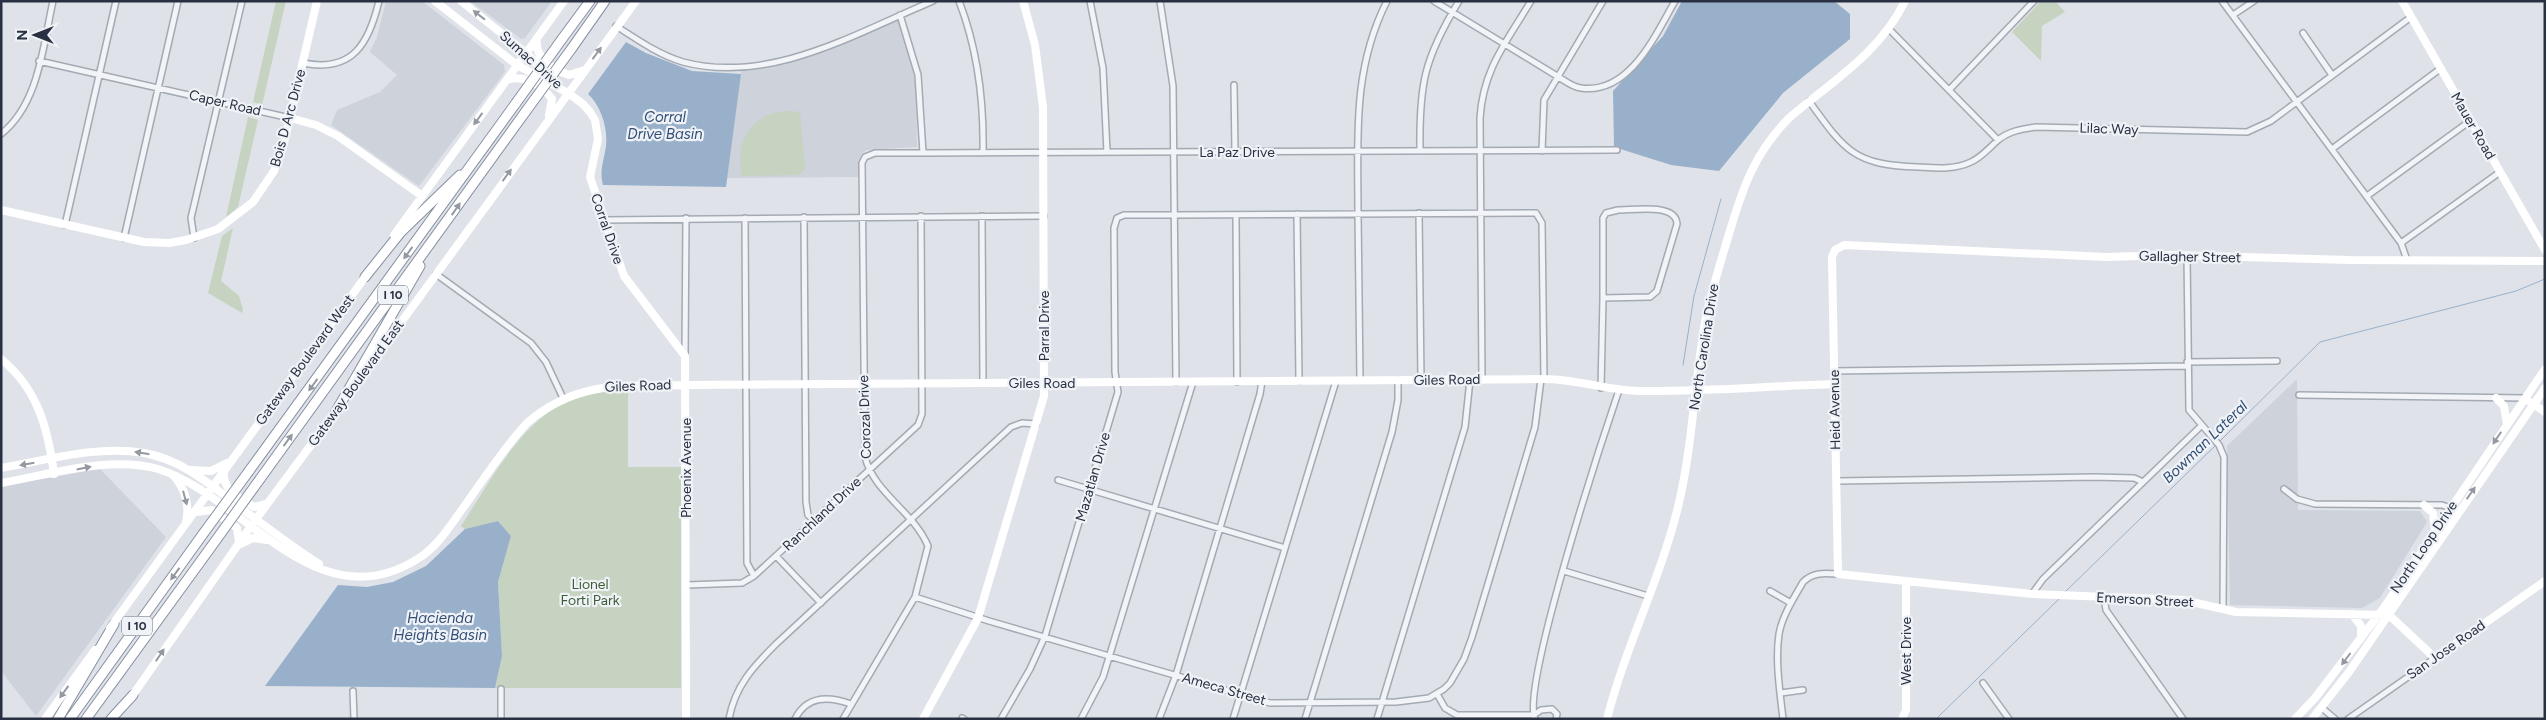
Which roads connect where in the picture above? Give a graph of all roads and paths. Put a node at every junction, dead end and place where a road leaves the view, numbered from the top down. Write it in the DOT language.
graph roads {
  1 [pos="53,1"];
  2 [pos="116,1"];
  3 [pos="178,1"];
  4 [pos="242,1"];
  5 [pos="317,1"];
  6 [pos="379,1"];
  7 [pos="435,1"];
  8 [pos="461,1"];
  9 [pos="564,1"];
  10 [pos="590,1"];
  11 [pos="605,1"];
  12 [pos="636,1"];
  13 [pos="933,1"];
  14 [pos="959,1"];
  15 [pos="1023,1"];
  16 [pos="1090,1"];
  17 [pos="1160,1"];
  18 [pos="1387,1"];
  19 [pos="1434,1"];
  20 [pos="1459,1"];
  21 [pos="1531,1"];
  22 [pos="1603,1"];
  23 [pos="1675,1"];
  24 [pos="1906,1"];
  25 [pos="2034,1"];
  26 [pos="2222,1"];
  27 [pos="2254,1"];
  28 [pos="2402,1"];
  29 [pos="1452,12"];
  30 [pos="900,15"];
  31 [pos="2233,15"];
  32 [pos="2411,17"];
  33 [pos="616,26"];
  34 [pos="1889,29"];
  35 [pos="2303,33"];
  36 [pos="537,38"];
  37 [pos="1505,44"];
  38 [pos="526,53"];
  39 [pos="39,61"];
  40 [pos="303,63"];
  41 [pos="517,65"];
  42 [pos="2440,69"];
  43 [pos="585,70"];
  44 [pos="99,74"];
  45 [pos="2332,74"];
  46 [pos="1556,76"];
  47 [pos="507,80"];
  48 [pos="1234,86"];
  49 [pos="158,88"];
  50 [pos="1950,89"];
  51 [pos="568,93"];
  52 [pos="218,101"];
  53 [pos="1808,101"];
  54 [pos="2296,102"];
  55 [pos="290,118"];
  56 [pos="548,119"];
  57 [pos="2470,121"];
  58 [pos="1,134"];
  59 [pos="1998,140"];
  60 [pos="2332,148"];
  61 [pos="1542,150"];
  62 [pos="1616,150"];
  63 [pos="1358,151"];
  64 [pos="1420,151"];
  65 [pos="1481,151"];
  66 [pos="983,152"];
  67 [pos="1044,152"];
  68 [pos="1107,152"];
  69 [pos="1174,152"];
  70 [pos="1235,152"];
  71 [pos="923,153"];
  72 [pos="478,157"];
  73 [pos="862,163"];
  74 [pos="2500,172"];
  75 [pos="422,196"];
  76 [pos="2367,196"];
  77 [pos="1,210"];
  78 [pos="1419,213"];
  79 [pos="1482,213"];
  80 [pos="1297,214"];
  81 [pos="1358,214"];
  82 [pos="1175,215"];
  83 [pos="1236,215"];
  84 [pos="862,216"];
  85 [pos="921,216"];
  86 [pos="982,216"];
  87 [pos="1044,216"];
  88 [pos="804,217"];
  89 [pos="686,218"];
  90 [pos="745,218"];
  91 [pos="604,220"];
  92 [pos="64,225"];
  93 [pos="444,227"];
  94 [pos="124,238"];
  95 [pos="194,238"];
  96 [pos="2402,243"];
  97 [pos="1836,248"];
  98 [pos="2545,250"];
  99 [pos="2187,256"];
  100 [pos="2407,260"];
  101 [pos="2545,261"];
  102 [pos="436,274"];
  103 [pos="365,278"];
  104 [pos="1603,298"];
  105 [pos="685,356"];
  106 [pos="1,359"];
  107 [pos="2276,361"];
  108 [pos="2187,364"];
  109 [pos="2545,370"];
  110 [pos="1834,371"];
  111 [pos="1482,379"];
  112 [pos="1542,379"];
  113 [pos="1360,380"];
  114 [pos="1398,380"];
  115 [pos="1421,380"];
  116 [pos="1470,380"];
  117 [pos="1262,381"];
  118 [pos="1298,381"];
  119 [pos="1336,381"];
  120 [pos="1116,382"];
  121 [pos="1176,382"];
  122 [pos="1193,382"];
  123 [pos="1238,382"];
  124 [pos="983,383"];
  125 [pos="1045,383"];
  126 [pos="805,384"];
  127 [pos="922,384"];
  128 [pos="1835,384"];
  129 [pos="686,385"];
  130 [pos="746,385"];
  131 [pos="864,385"];
  132 [pos="1601,388"];
  133 [pos="2545,388"];
  134 [pos="1696,389"];
  135 [pos="1619,390"];
  136 [pos="2299,396"];
  137 [pos="563,398"];
  138 [pos="2496,398"];
  139 [pos="2525,398"];
  140 [pos="2534,404"];
  141 [pos="2545,412"];
  142 [pos="335,413"];
  143 [pos="1036,424"];
  144 [pos="2508,424"];
  145 [pos="2201,426"];
  146 [pos="52,459"];
  147 [pos="233,459"];
  148 [pos="1,468"];
  149 [pos="188,469"];
  150 [pos="868,470"];
  151 [pos="224,472"];
  152 [pos="54,474"];
  153 [pos="171,474"];
  154 [pos="1058,480"];
  155 [pos="1837,481"];
  156 [pos="2143,482"];
  157 [pos="1,483"];
  158 [pos="213,487"];
  159 [pos="1089,489"];
  160 [pos="2284,489"];
  161 [pos="207,495"];
  162 [pos="267,504"];
  163 [pos="2424,505"];
  164 [pos="2451,506"];
  165 [pos="1155,508"];
  166 [pos="2458,512"];
  167 [pos="194,513"];
  168 [pos="256,519"];
  169 [pos="909,519"];
  170 [pos="814,521"];
  171 [pos="185,526"];
  172 [pos="250,527"];
  173 [pos="1220,528"];
  174 [pos="2435,529"];
  175 [pos="274,540"];
  176 [pos="238,545"];
  177 [pos="1285,548"];
  178 [pos="776,556"];
  179 [pos="1564,571"];
  180 [pos="1838,574"];
  181 [pos="754,576"];
  182 [pos="2545,581"];
  183 [pos="1906,582"];
  184 [pos="686,584"];
  185 [pos="1770,591"];
  186 [pos="2032,594"];
  187 [pos="1648,596"];
  188 [pos="914,597"];
  189 [pos="2104,597"];
  190 [pos="820,603"];
  191 [pos="1791,604"];
  192 [pos="2223,609"];
  193 [pos="2352,614"];
  194 [pos="2377,615"];
  195 [pos="2389,615"];
  196 [pos="978,618"];
  197 [pos="114,624"];
  198 [pos="1045,636"];
  199 [pos="2361,638"];
  200 [pos="1110,656"];
  201 [pos="2435,658"];
  202 [pos="1176,675"];
  203 [pos="1983,682"];
  204 [pos="501,689"];
  205 [pos="1803,690"];
  206 [pos="354,691"];
  207 [pos="1781,693"];
  208 [pos="1437,694"];
  209 [pos="133,695"];
  210 [pos="1241,695"];
  211 [pos="1382,702"];
  212 [pos="1309,703"];
  213 [pos="851,704"];
  214 [pos="2322,708"];
  215 [pos="1474,717"];
  216 [pos="1534,717"];
  217 [pos="45,719"];
  218 [pos="58,719"];
  219 [pos="70,719"];
  220 [pos="86,719"];
  221 [pos="111,719"];
  222 [pos="115,719"];
  223 [pos="354,719"];
  224 [pos="501,719"];
  225 [pos="686,719"];
  226 [pos="729,719"];
  227 [pos="795,719"];
  228 [pos="843,719"];
  229 [pos="923,719"];
  230 [pos="1001,719"];
  231 [pos="1081,719"];
  232 [pos="1159,719"];
  233 [pos="1234,719"];
  234 [pos="1305,719"];
  235 [pos="1376,719"];
  236 [pos="1556,719"];
  237 [pos="1607,719"];
  238 [pos="1783,719"];
  239 [pos="1902,719"];
  240 [pos="2010,719"];
  241 [pos="2183,719"];
  242 [pos="2295,719"];
  243 [pos="2312,719"];
  244 [pos="2335,719"];
  245 [pos="2348,719"];
  1 -- 39 [label="street"];
  2 -- 44 [label="street"];
  3 -- 49 [label="street"];
  4 -- 52 [label="street"];
  5 -- 40 [label="street, Bois D Arc Drive"];
  6 -- 40 [label="street"];
  7 -- 41 [label="street, Sumac Drive"];
  38 -- 8 [label="street, Sumac Drive, one-way"];
  9 -- 36 [label="street, Gateway Boulevard West"];
  10 -- 72 [label="highway, I 10, bridge"];
  93 -- 11 [label="highway, I 10, one-way, bridge"];
  12 -- 33 [label="street, Gateway Boulevard East"];
  13 -- 30 [label="street"];
  14 -- 66 [label="street"];
  15 -- 67 [label="street, Parral Drive"];
  16 -- 68 [label="street"];
  17 -- 69 [label="street"];
  18 -- 63 [label="street"];
  19 -- 29 [label="street"];
  20 -- 29 [label="street"];
  21 -- 37 [label="street"];
  22 -- 46 [label="street"];
  23 -- 46 [label="street"];
  24 -- 34 [label="street, North Carolina Drive"];
  25 -- 50 [label="street"];
  26 -- 31 [label="street"];
  27 -- 31 [label="street"];
  28 -- 32 [label="street, Mauer Road"];
  29 -- 37 [label="street"];
  29 -- 64 [label="street"];
  30 -- 33 [label="street"];
  30 -- 71 [label="street"];
  31 -- 54 [label="street"];
  32 -- 42 [label="street, Mauer Road"];
  32 -- 45 [label="street, Lilac Way"];
  43 -- 33 [label="street, Gateway Boulevard East, one-way"];
  34 -- 50 [label="street"];
  34 -- 53 [label="street, North Carolina Drive"];
  35 -- 45 [label="street"];
  36 -- 38 [label="street, Gateway Boulevard West"];
  36 -- 43 [label="street"];
  37 -- 46 [label="street"];
  37 -- 65 [label="street"];
  38 -- 41 [label="street, Gateway Boulevard West"];
  38 -- 51 [label="street, Sumac Drive"];
  39 -- 44 [label="street, Caper Road"];
  39 -- 58 [label="street"];
  40 -- 55 [label="street, Bois D Arc Drive"];
  41 -- 47 [label="street, Gateway Boulevard West"];
  41 -- 51 [label="street, Sumac Drive"];
  42 -- 57 [label="street, Mauer Road"];
  42 -- 60 [label="street"];
  43 -- 51 [label="street, Gateway Boulevard East"];
  44 -- 49 [label="street, Caper Road"];
  44 -- 92 [label="street"];
  45 -- 54 [label="street, Lilac Way"];
  46 -- 61 [label="street"];
  47 -- 56 [label="street"];
  47 -- 75 [label="street, Gateway Boulevard West, one-way"];
  48 -- 70 [label="street"];
  49 -- 52 [label="street, Caper Road"];
  49 -- 94 [label="street"];
  50 -- 59 [label="street"];
  51 -- 56 [label="street, Gateway Boulevard East"];
  51 -- 91 [label="street, Corral Drive"];
  52 -- 55 [label="street, Caper Road"];
  52 -- 95 [label="street"];
  53 -- 59 [label="street, Lilac Way"];
  53 -- 134 [label="street, North Carolina Drive"];
  54 -- 59 [label="street, Lilac Way"];
  54 -- 60 [label="street"];
  55 -- 75 [label="street, Caper Road"];
  55 -- 95 [label="street, Bois D Arc Drive"];
  102 -- 56 [label="street, Gateway Boulevard East, one-way"];
  57 -- 74 [label="street, Mauer Road"];
  57 -- 76 [label="street"];
  60 -- 76 [label="street"];
  61 -- 62 [label="street, La Paz Drive"];
  61 -- 65 [label="street, La Paz Drive"];
  63 -- 64 [label="street, La Paz Drive"];
  63 -- 70 [label="street, La Paz Drive"];
  63 -- 81 [label="street"];
  64 -- 65 [label="street, La Paz Drive"];
  65 -- 79 [label="street"];
  66 -- 67 [label="street, La Paz Drive"];
  66 -- 71 [label="street, La Paz Drive"];
  67 -- 68 [label="street, La Paz Drive"];
  67 -- 87 [label="street, Parral Drive"];
  68 -- 69 [label="street, La Paz Drive"];
  69 -- 70 [label="street, La Paz Drive"];
  69 -- 82 [label="street"];
  71 -- 73 [label="street, La Paz Drive"];
  72 -- 103 [label="highway"];
  72 -- 219 [label="highway, I 10, one-way, bridge"];
  73 -- 84 [label="street, Corozal Drive"];
  74 -- 96 [label="street"];
  74 -- 98 [label="street, Mauer Road"];
  75 -- 103 [label="street, Gateway Boulevard West"];
  76 -- 96 [label="street"];
  77 -- 92 [label="street, Bois D Arc Drive"];
  78 -- 79 [label="street"];
  78 -- 81 [label="street"];
  78 -- 115 [label="street"];
  79 -- 111 [label="street"];
  79 -- 112 [label="street"];
  80 -- 81 [label="street"];
  80 -- 83 [label="street"];
  80 -- 118 [label="street"];
  81 -- 113 [label="street"];
  82 -- 83 [label="street"];
  82 -- 120 [label="street, Mazatlan Drive"];
  82 -- 121 [label="street"];
  83 -- 123 [label="street"];
  84 -- 85 [label="street"];
  84 -- 88 [label="street"];
  84 -- 131 [label="street, Corozal Drive"];
  85 -- 86 [label="street"];
  85 -- 127 [label="street, Ranchland Drive"];
  86 -- 87 [label="street"];
  86 -- 124 [label="street"];
  87 -- 125 [label="street, Parral Drive"];
  88 -- 90 [label="street"];
  88 -- 126 [label="street"];
  89 -- 90 [label="street"];
  89 -- 91 [label="street"];
  89 -- 105 [label="street, Phoenix Avenue"];
  90 -- 130 [label="street"];
  91 -- 105 [label="street, Corral Drive"];
  92 -- 94 [label="street, Bois D Arc Drive"];
  93 -- 142 [label="highway"];
  220 -- 93 [label="highway, I 10, one-way, bridge"];
  94 -- 95 [label="street, Bois D Arc Drive"];
  96 -- 100 [label="street"];
  97 -- 99 [label="street, Gallagher Street"];
  97 -- 110 [label="street, Heid Avenue"];
  99 -- 100 [label="street, Gallagher Street"];
  99 -- 108 [label="street"];
  100 -- 101 [label="street, Gallagher Street"];
  102 -- 137 [label="street"];
  102 -- 142 [label="street, Gateway Boulevard East"];
  103 -- 147 [label="street, Gateway Boulevard West"];
  104 -- 104 [label="street"];
  104 -- 132 [label="street"];
  105 -- 129 [label="street, Phoenix Avenue"];
  106 -- 146 [label="street"];
  107 -- 108 [label="street"];
  108 -- 110 [label="street"];
  108 -- 145 [label="street"];
  109 -- 139 [label="street, North Loop Drive"];
  110 -- 128 [label="street, Heid Avenue"];
  111 -- 112 [label="street, Giles Road"];
  111 -- 116 [label="street, Giles Road"];
  112 -- 132 [label="street, Giles Road"];
  112 -- 208 [label="street"];
  113 -- 114 [label="street, Giles Road"];
  113 -- 119 [label="street, Giles Road"];
  114 -- 115 [label="street, Giles Road"];
  114 -- 212 [label="street"];
  115 -- 116 [label="street, Giles Road"];
  116 -- 211 [label="street"];
  117 -- 118 [label="street, Giles Road"];
  117 -- 123 [label="street, Giles Road"];
  117 -- 173 [label="street"];
  118 -- 119 [label="street, Giles Road"];
  119 -- 177 [label="street"];
  120 -- 121 [label="street, Giles Road"];
  120 -- 125 [label="street, Giles Road"];
  120 -- 159 [label="street, Mazatlan Drive"];
  121 -- 122 [label="street, Giles Road"];
  122 -- 123 [label="street, Giles Road"];
  122 -- 165 [label="street"];
  124 -- 125 [label="street, Giles Road"];
  124 -- 127 [label="street, Giles Road"];
  125 -- 143 [label="street, Parral Drive"];
  126 -- 130 [label="street, Giles Road"];
  126 -- 131 [label="street, Giles Road"];
  126 -- 170 [label="street"];
  127 -- 131 [label="street, Giles Road"];
  127 -- 150 [label="street, Ranchland Drive"];
  128 -- 134 [label="street, Giles Road"];
  128 -- 155 [label="street, Heid Avenue"];
  129 -- 130 [label="street, Giles Road"];
  129 -- 137 [label="street, Giles Road"];
  129 -- 184 [label="street, Phoenix Avenue"];
  130 -- 181 [label="street"];
  131 -- 150 [label="street, Corozal Drive"];
  132 -- 135 [label="street, Giles Road"];
  133 -- 140 [label="street, North Loop Drive"];
  134 -- 135 [label="street, Giles Road"];
  134 -- 187 [label="street, North Carolina Drive"];
  135 -- 179 [label="street"];
  136 -- 138 [label="street"];
  137 -- 175 [label="street, Giles Road"];
  138 -- 139 [label="street"];
  138 -- 144 [label="street"];
  139 -- 140 [label="street"];
  139 -- 144 [label="street, North Loop Drive"];
  140 -- 141 [label="street"];
  166 -- 140 [label="street, North Loop Drive, one-way"];
  142 -- 162 [label="street, Gateway Boulevard East"];
  143 -- 169 [label="street"];
  143 -- 196 [label="street, Parral Drive"];
  144 -- 164 [label="street, North Loop Drive, one-way"];
  145 -- 156 [label="street"];
  145 -- 192 [label="street"];
  146 -- 148 [label="street, one-way"];
  149 -- 146 [label="street, one-way"];
  146 -- 152 [label="street"];
  147 -- 149 [label="street"];
  147 -- 151 [label="street, Gateway Boulevard West"];
  149 -- 158 [label="street, Giles Road"];
  150 -- 169 [label="street, Corozal Drive"];
  150 -- 170 [label="street, Ranchland Drive"];
  151 -- 158 [label="street, Gateway Boulevard West"];
  151 -- 162 [label="street"];
  152 -- 153 [label="street, Giles Road, one-way"];
  152 -- 157 [label="street, Giles Road"];
  153 -- 161 [label="street, Giles Road"];
  153 -- 171 [label="street, one-way"];
  154 -- 159 [label="street"];
  155 -- 156 [label="street"];
  155 -- 180 [label="street, Heid Avenue"];
  156 -- 186 [label="street"];
  158 -- 161 [label="street, Gateway Boulevard West"];
  158 -- 168 [label="street, Giles Road"];
  159 -- 165 [label="street"];
  159 -- 198 [label="street, Mazatlan Drive"];
  160 -- 163 [label="street"];
  161 -- 167 [label="street, Gateway Boulevard West"];
  161 -- 172 [label="street, Giles Road"];
  162 -- 168 [label="street, Gateway Boulevard East"];
  163 -- 164 [label="street"];
  163 -- 174 [label="street"];
  164 -- 166 [label="street"];
  164 -- 174 [label="street, North Loop Drive"];
  165 -- 173 [label="street"];
  165 -- 200 [label="street"];
  166 -- 195 [label="street, North Loop Drive"];
  167 -- 171 [label="street, Gateway Boulevard West"];
  167 -- 176 [label="street"];
  168 -- 172 [label="street, Gateway Boulevard East"];
  168 -- 175 [label="street, Giles Road"];
  169 -- 188 [label="street, Corozal Drive"];
  169 -- 190 [label="street"];
  170 -- 178 [label="street, Ranchland Drive"];
  171 -- 197 [label="street, Gateway Boulevard West"];
  172 -- 175 [label="street, Giles Road"];
  172 -- 176 [label="street, Gateway Boulevard East"];
  173 -- 177 [label="street"];
  173 -- 202 [label="street"];
  174 -- 194 [label="street, North Loop Drive"];
  175 -- 176 [label="street"];
  209 -- 176 [label="street, Gateway Boulevard East, one-way"];
  177 -- 210 [label="street"];
  178 -- 181 [label="street, Ranchland Drive"];
  178 -- 190 [label="street"];
  179 -- 187 [label="street"];
  179 -- 216 [label="street"];
  180 -- 183 [label="street, Emerson Street"];
  180 -- 191 [label="street"];
  181 -- 184 [label="street, Ranchland Drive"];
  182 -- 201 [label="street, San Jose Road"];
  183 -- 186 [label="street, Emerson Street"];
  183 -- 239 [label="street, West Drive"];
  184 -- 225 [label="street, Phoenix Avenue"];
  185 -- 191 [label="street"];
  186 -- 189 [label="street, Emerson Street"];
  187 -- 237 [label="street, North Carolina Drive"];
  188 -- 196 [label="street, Ameca Street"];
  188 -- 213 [label="street, Corozal Drive"];
  189 -- 192 [label="street, Emerson Street"];
  189 -- 241 [label="street"];
  190 -- 226 [label="street"];
  191 -- 207 [label="street"];
  192 -- 193 [label="street, Emerson Street"];
  193 -- 194 [label="street, Emerson Street"];
  193 -- 199 [label="street"];
  194 -- 195 [label="street, Emerson Street"];
  194 -- 199 [label="street, North Loop Drive"];
  195 -- 201 [label="street"];
  195 -- 214 [label="street, North Loop Drive"];
  196 -- 198 [label="street, Ameca Street"];
  196 -- 229 [label="street, Parral Drive"];
  197 -- 217 [label="street, Gateway Boulevard West, one-way"];
  197 -- 218 [label="highway"];
  198 -- 200 [label="street, Ameca Street"];
  198 -- 230 [label="street, Mazatlan Drive"];
  199 -- 242 [label="street, North Loop Drive, one-way"];
  200 -- 202 [label="street, Ameca Street"];
  200 -- 231 [label="street"];
  201 -- 245 [label="street, San Jose Road"];
  202 -- 210 [label="street, Ameca Street"];
  202 -- 232 [label="street"];
  203 -- 240 [label="street"];
  204 -- 224 [label="street"];
  205 -- 207 [label="street"];
  206 -- 223 [label="street"];
  207 -- 238 [label="street"];
  208 -- 211 [label="street, Ameca Street"];
  208 -- 215 [label="street"];
  209 -- 221 [label="highway"];
  209 -- 222 [label="street, Gateway Boulevard East"];
  210 -- 212 [label="street, Ameca Street"];
  210 -- 233 [label="street"];
  211 -- 212 [label="street, Ameca Street"];
  211 -- 235 [label="street"];
  212 -- 234 [label="street"];
  213 -- 227 [label="street"];
  213 -- 228 [label="street, Corozal Drive"];
  214 -- 243 [label="street, North Loop Drive"];
  214 -- 244 [label="street"];
  215 -- 216 [label="street"];
  216 -- 236 [label="street"];
}
